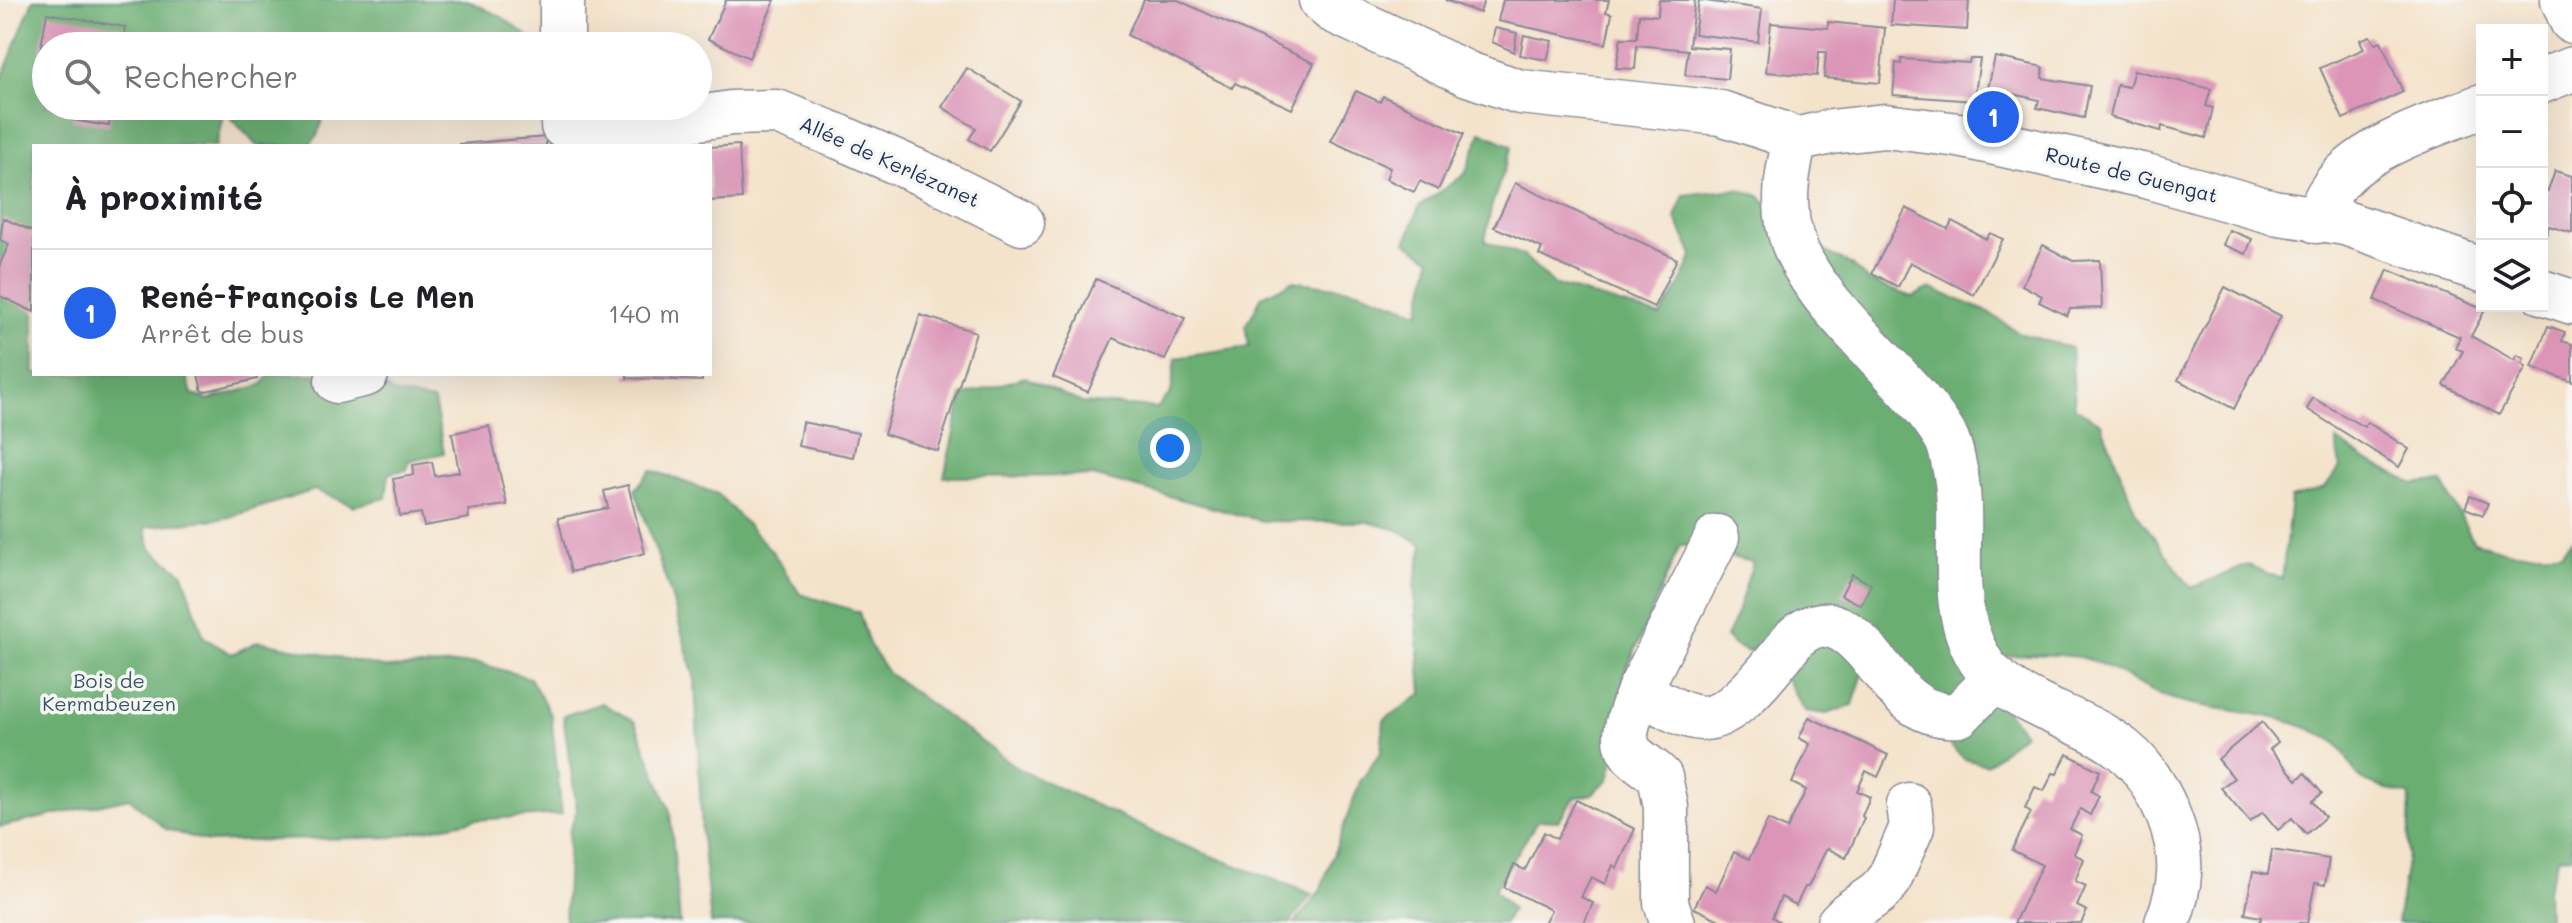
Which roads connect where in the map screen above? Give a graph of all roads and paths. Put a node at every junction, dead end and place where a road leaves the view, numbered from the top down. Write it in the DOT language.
graph roads {
  1 [pos="562,0"];
  2 [pos="1321,0"];
  3 [pos="2563,0"];
  4 [pos="2572,21"];
  5 [pos="562,32"];
  6 [pos="2572,69"];
  7 [pos="2548,79"];
  8 [pos="2476,108"];
  9 [pos="712,116"];
  10 [pos="686,120"];
  11 [pos="562,126"];
  12 [pos="1795,140"];
  13 [pos="2317,221"];
  14 [pos="1022,223"];
  15 [pos="2476,268"];
  16 [pos="2548,294"];
  17 [pos="2572,302"];
  18 [pos="1717,537"];
  19 [pos="1996,678"];
  20 [pos="1639,691"];
  21 [pos="1909,805"];
  22 [pos="1673,923"];
  23 [pos="1839,923"];
  24 [pos="2167,923"];
  1 -- 5 [label="street"];
  2 -- 12 [label="street"];
  3 -- 4 [label="street"];
  6 -- 7 [label="street"];
  8 -- 13 [label="street"];
  9 -- 14 [label="street, Allée de Kerlézanet"];
  10 -- 11 [label="street, Allée de Kerlézanet"];
  12 -- 13 [label="street, Route de Guengat"];
  12 -- 19 [label="street"];
  13 -- 15 [label="street, Route de Guengat"];
  16 -- 17 [label="street"];
  18 -- 20 [label="street"];
  19 -- 20 [label="street"];
  19 -- 24 [label="street"];
  20 -- 22 [label="street"];
  21 -- 23 [label="street"];
}
